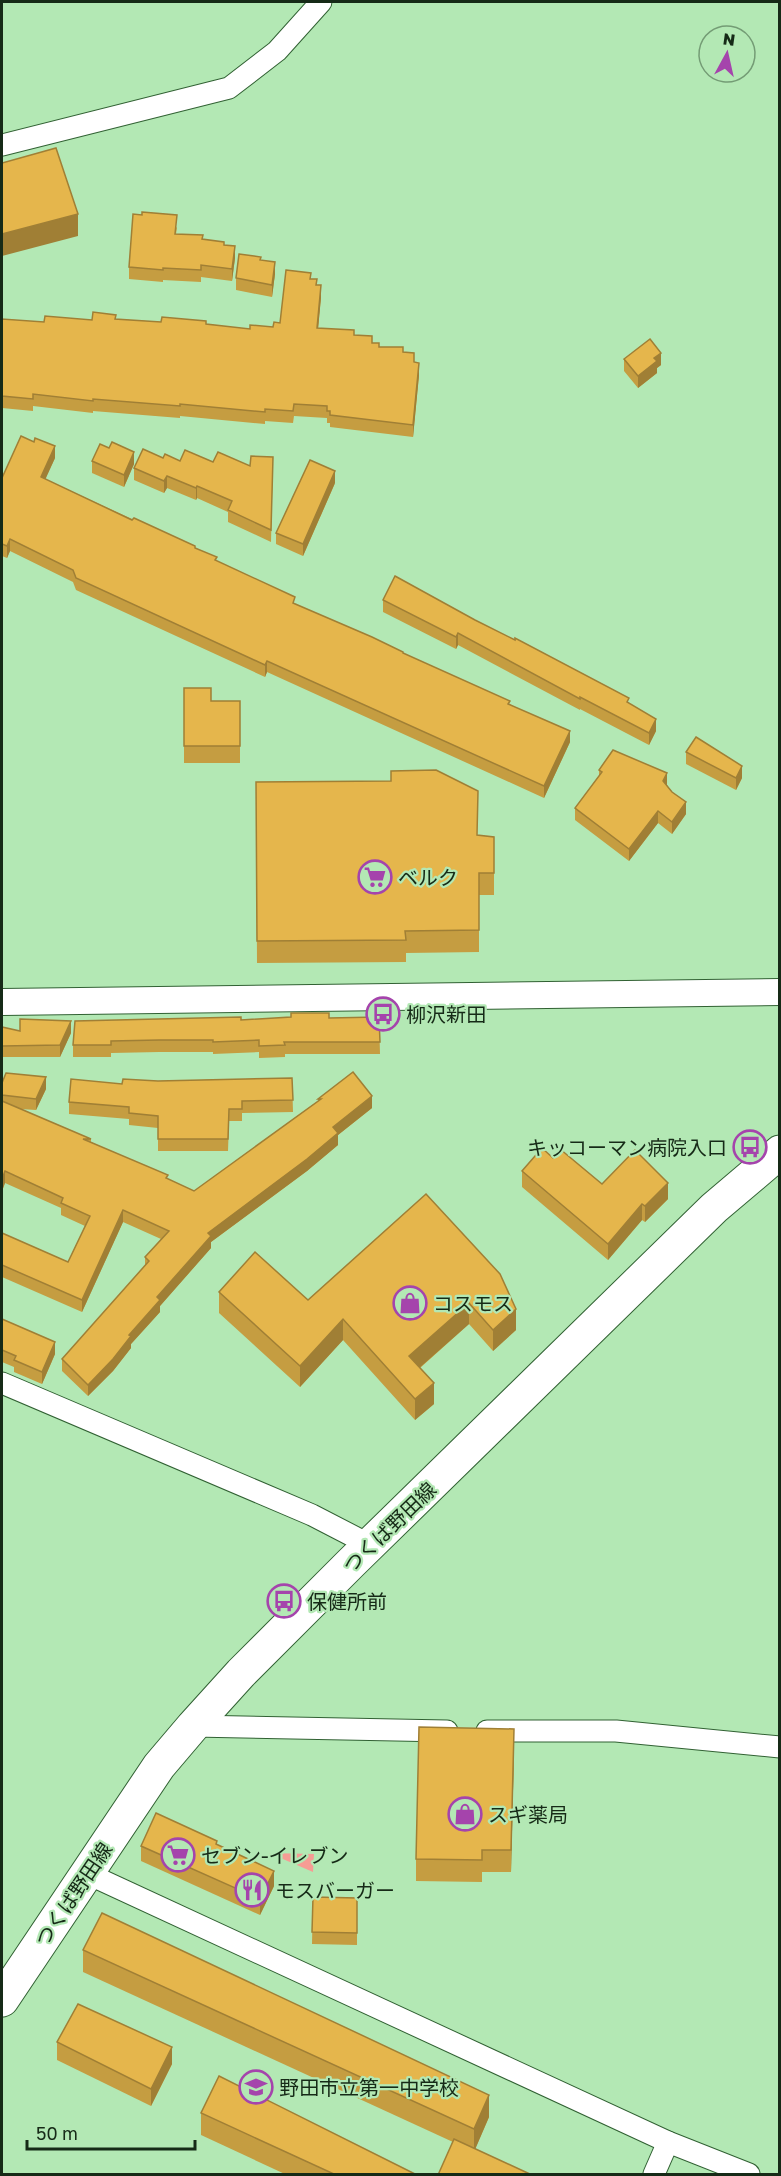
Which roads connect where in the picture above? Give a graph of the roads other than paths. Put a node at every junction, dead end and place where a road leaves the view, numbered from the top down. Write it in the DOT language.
graph roads {
  1 [pos="321,2"];
  2 [pos="2,145"];
  3 [pos="780,992"];
  4 [pos="2,1002"];
  5 [pos="780,1152"];
  6 [pos="2,1383"];
  7 [pos="370,1545"];
  8 [pos="193,1726"];
  9 [pos="780,1747"];
  10 [pos="86,1873"];
  11 [pos="2,2000"];
  12 [pos="668,2142"];
  13 [pos="726,2170"];
  14 [pos="654,2175"];
  15 [pos="750,2175"];
  1 -- 2 [label="street"];
  3 -- 4 [label="street"];
  5 -- 7 [label="main road, つくば野田線"];
  6 -- 7 [label="street"];
  7 -- 8 [label="main road, つくば野田線"];
  8 -- 9 [label="street"];
  8 -- 10 [label="main road, つくば野田線"];
  10 -- 11 [label="main road, つくば野田線"];
  10 -- 12 [label="street"];
  12 -- 13 [label="street"];
  12 -- 14 [label="street"];
  13 -- 15 [label="street"];
}
